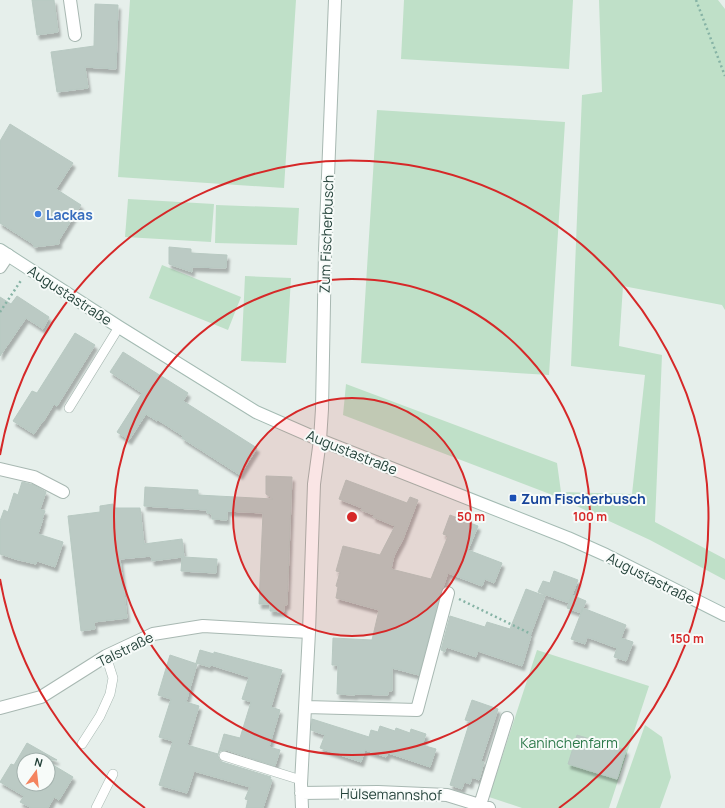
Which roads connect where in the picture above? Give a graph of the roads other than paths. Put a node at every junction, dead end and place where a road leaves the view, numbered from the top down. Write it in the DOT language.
graph roads {
  1 [pos="70,0"];
  2 [pos="335,0"];
  3 [pos="75,35"];
  4 [pos="4,253"];
  5 [pos="0,267"];
  6 [pos="119,327"];
  7 [pos="69,408"];
  8 [pos="320,440"];
  9 [pos="0,469"];
  10 [pos="63,492"];
  11 [pos="448,593"];
  12 [pos="725,615"];
  13 [pos="309,632"];
  14 [pos="106,656"];
  15 [pos="306,707"];
  16 [pos="0,708"];
  17 [pos="507,718"];
  18 [pos="82,744"];
  19 [pos="224,756"];
  20 [pos="113,774"];
  21 [pos="301,780"];
  22 [pos="301,793"];
  23 [pos="485,806"];
  24 [pos="96,808"];
  25 [pos="302,808"];
  1 -- 3 [label="street"];
  2 -- 8 [label="street, Zum Fischerbusch"];
  4 -- 5 [label="street"];
  4 -- 6 [label="street, Augustastraße"];
  6 -- 7 [label="lane"];
  6 -- 8 [label="street, Augustastraße"];
  8 -- 12 [label="street, Augustastraße"];
  8 -- 13 [label="street, Zum Fischerbusch"];
  9 -- 10 [label="street"];
  11 -- 15 [label="street"];
  13 -- 14 [label="street, Talstraße"];
  13 -- 15 [label="street, Zum Fischerbusch"];
  14 -- 16 [label="street, Talstraße"];
  14 -- 18 [label="lane"];
  15 -- 21 [label="street, Zum Fischerbusch"];
  17 -- 23 [label="street, Hülsemannshof"];
  19 -- 21 [label="lane"];
  20 -- 24 [label="lane"];
  21 -- 22 [label="street, Zum Fischerbusch"];
  22 -- 23 [label="street, Hülsemannshof"];
  22 -- 25 [label="street, Zum Fischerbusch"];
}
